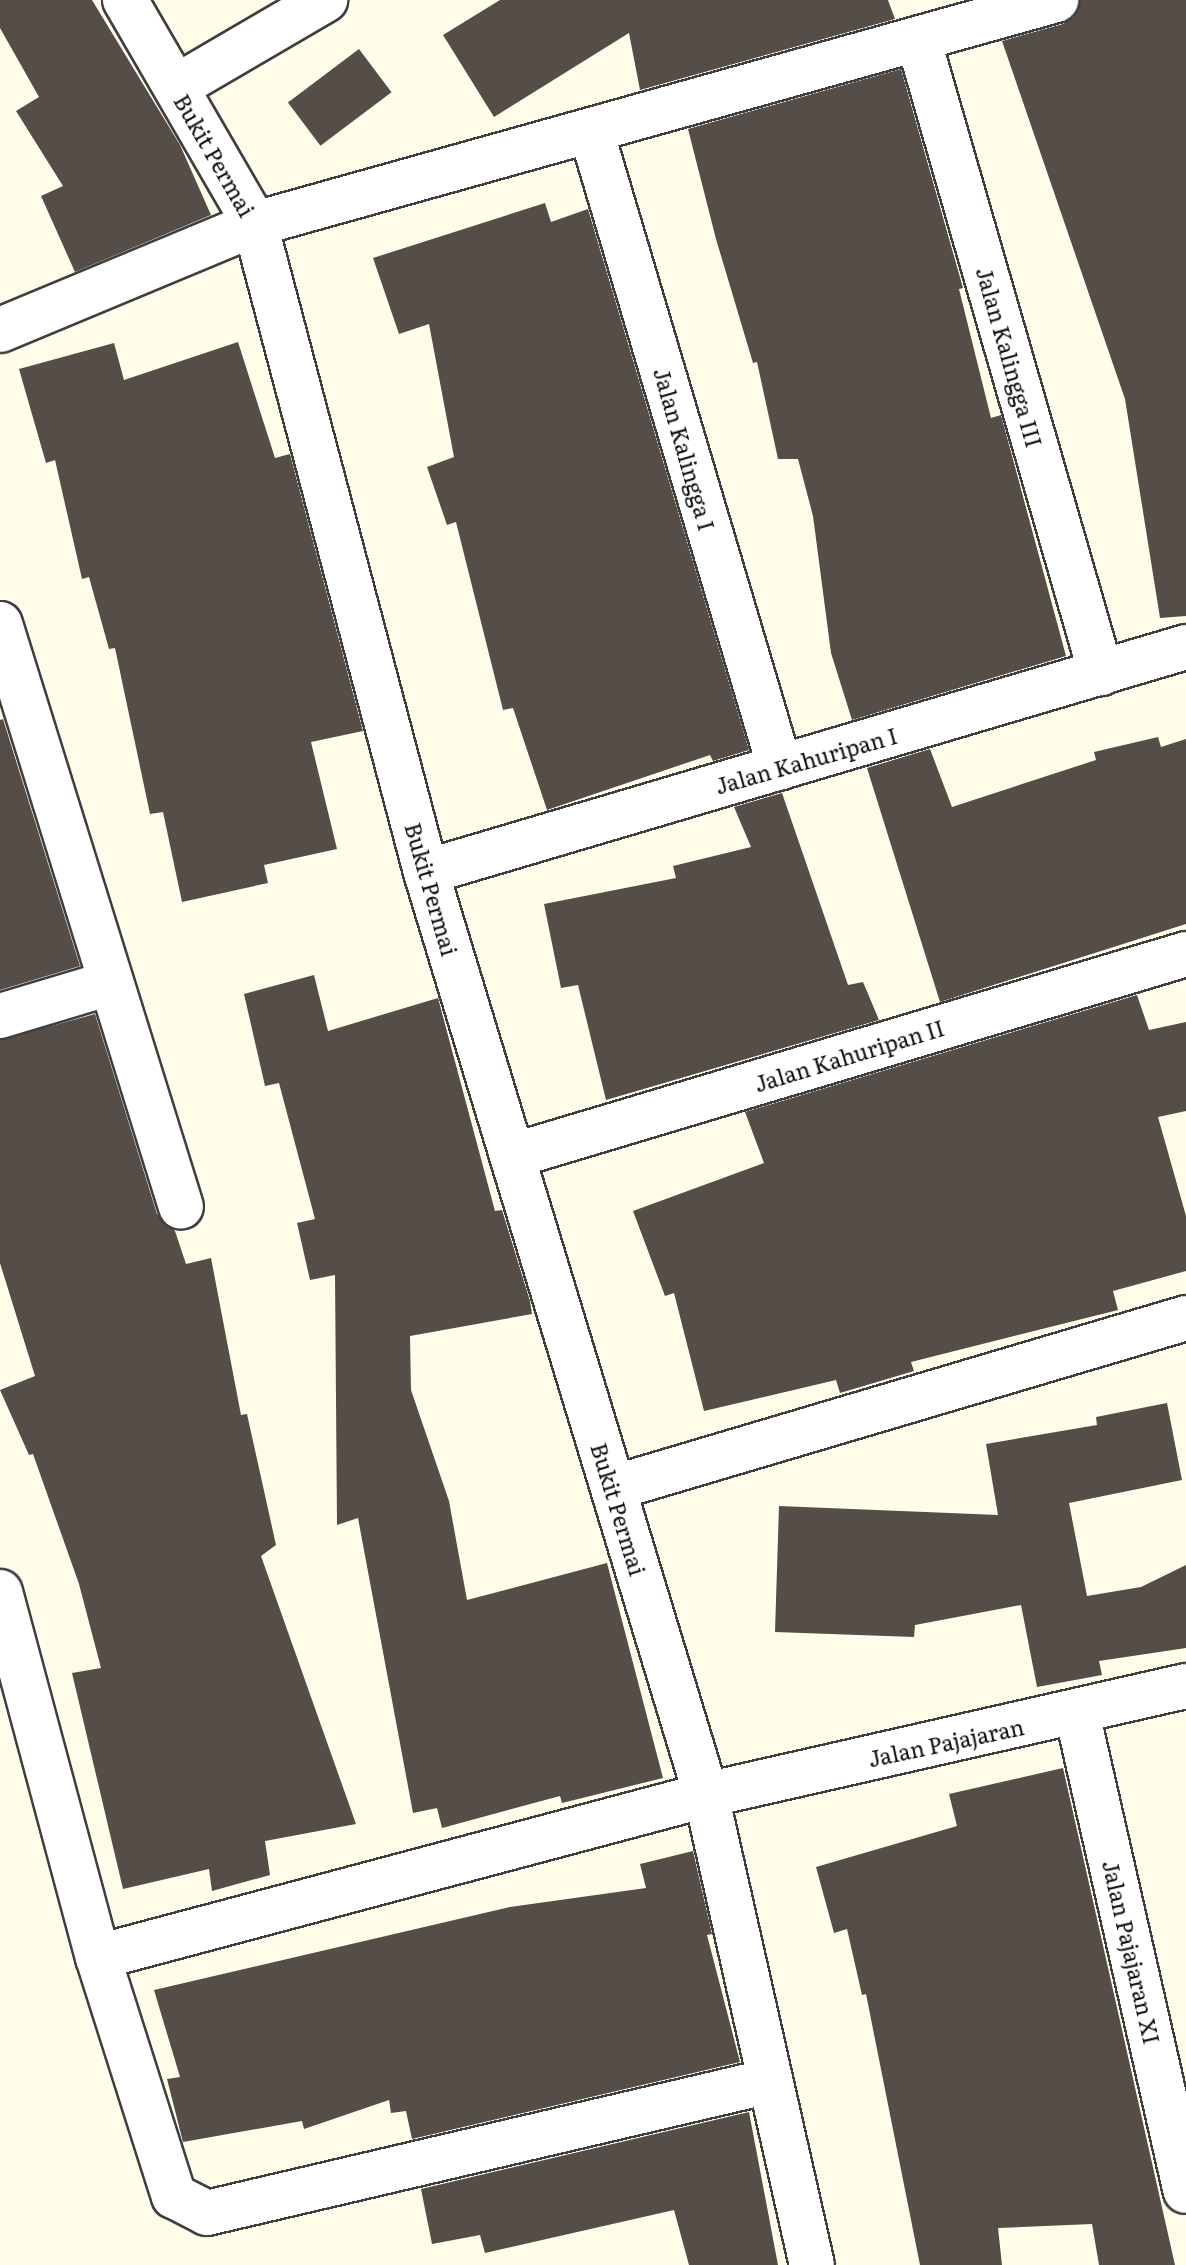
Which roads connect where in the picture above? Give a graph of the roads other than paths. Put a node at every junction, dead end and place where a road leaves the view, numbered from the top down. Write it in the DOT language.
graph roads {
  1 [pos="125,0"];
  2 [pos="325,0"];
  3 [pos="1056,0"];
  4 [pos="919,42"];
  5 [pos="176,87"];
  6 [pos="591,131"];
  7 [pos="255,224"];
  8 [pos="0,330"];
  9 [pos="0,624"];
  10 [pos="1186,647"];
  11 [pos="1101,673"];
  12 [pos="780,768"];
  13 [pos="426,872"];
  14 [pos="1186,954"];
  15 [pos="110,983"];
  16 [pos="0,1016"];
  17 [pos="512,1156"];
  18 [pos="181,1207"];
  19 [pos="1186,1318"];
  20 [pos="613,1488"];
  21 [pos="0,1592"];
  22 [pos="10,1658"];
  23 [pos="1186,1686"];
  24 [pos="1077,1713"];
  25 [pos="706,1795"];
  26 [pos="98,1957"];
  27 [pos="770,2081"];
  28 [pos="1186,2191"];
  29 [pos="812,2265"];
  1 -- 5 [label="street, Bukit Permai"];
  2 -- 5 [label="street"];
  3 -- 4 [label="street"];
  4 -- 6 [label="street"];
  4 -- 11 [label="street, Jalan Kalingga III"];
  5 -- 7 [label="street, Bukit Permai"];
  6 -- 7 [label="street"];
  6 -- 12 [label="street, Jalan Kalingga I"];
  7 -- 8 [label="street"];
  7 -- 13 [label="street, Bukit Permai"];
  9 -- 15 [label="street"];
  10 -- 11 [label="street, Jalan Kahuripan I"];
  11 -- 12 [label="street, Jalan Kahuripan I"];
  12 -- 13 [label="street, Jalan Kahuripan I"];
  13 -- 17 [label="street, Bukit Permai"];
  14 -- 17 [label="street, Jalan Kahuripan II"];
  15 -- 16 [label="street"];
  15 -- 18 [label="street"];
  17 -- 20 [label="street, Bukit Permai"];
  19 -- 20 [label="street"];
  20 -- 25 [label="street, Bukit Permai"];
  21 -- 22 [label="street"];
  22 -- 26 [label="street"];
  23 -- 24 [label="street, Jalan Pajajaran"];
  24 -- 25 [label="street, Jalan Pajajaran"];
  24 -- 28 [label="street, Jalan Pajajaran XI"];
  25 -- 26 [label="street, Jalan Pajajaran"];
  25 -- 27 [label="street, Bukit Permai"];
  26 -- 27 [label="street"];
  27 -- 29 [label="street, Bukit Permai"];
}
